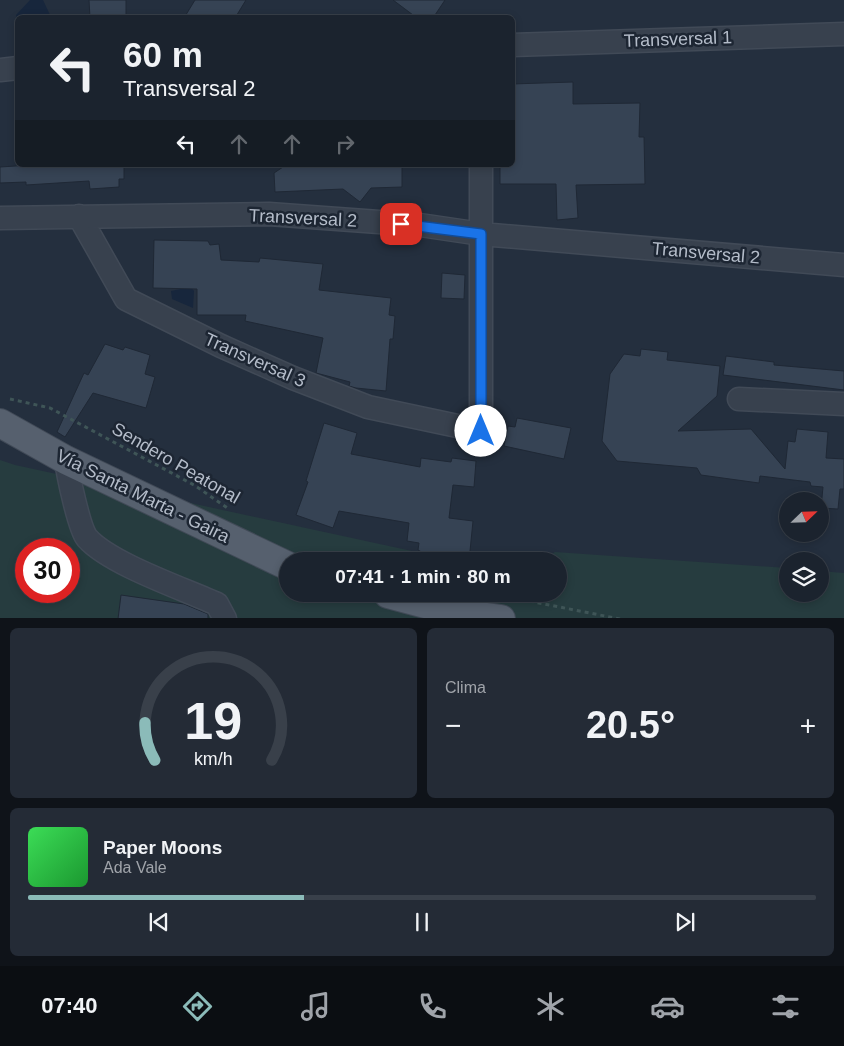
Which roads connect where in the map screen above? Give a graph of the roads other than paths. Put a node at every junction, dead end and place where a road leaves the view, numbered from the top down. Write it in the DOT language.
graph roads {
  1 [pos="844,34"];
  2 [pos="515,45"];
  3 [pos="15,68"];
  4 [pos="0,70"];
  5 [pos="481,167"];
  6 [pos="78,216"];
  7 [pos="0,218"];
  8 [pos="481,234"];
  9 [pos="844,265"];
  10 [pos="739,399"];
  11 [pos="844,404"];
  12 [pos="4,411"];
  13 [pos="66,460"];
  14 [pos="279,553"];
  15 [pos="418,602"];
  16 [pos="507,608"];
  17 [pos="225,618"];
  1 -- 2 [label="street, Transversal 1"];
  3 -- 4 [label="street"];
  5 -- 8 [label="street"];
  6 -- 7 [label="street, Transversal 2"];
  6 -- 8 [label="street, Transversal 2"];
  6 -- 8 [label="street, Transversal 3"];
  8 -- 9 [label="street, Transversal 2"];
  10 -- 11 [label="street"];
  12 -- 13 [label="main road, Vía Santa Marta - Gaira"];
  13 -- 14 [label="main road, Vía Santa Marta - Gaira"];
  13 -- 17 [label="street"];
  15 -- 16 [label="main road"];
}
